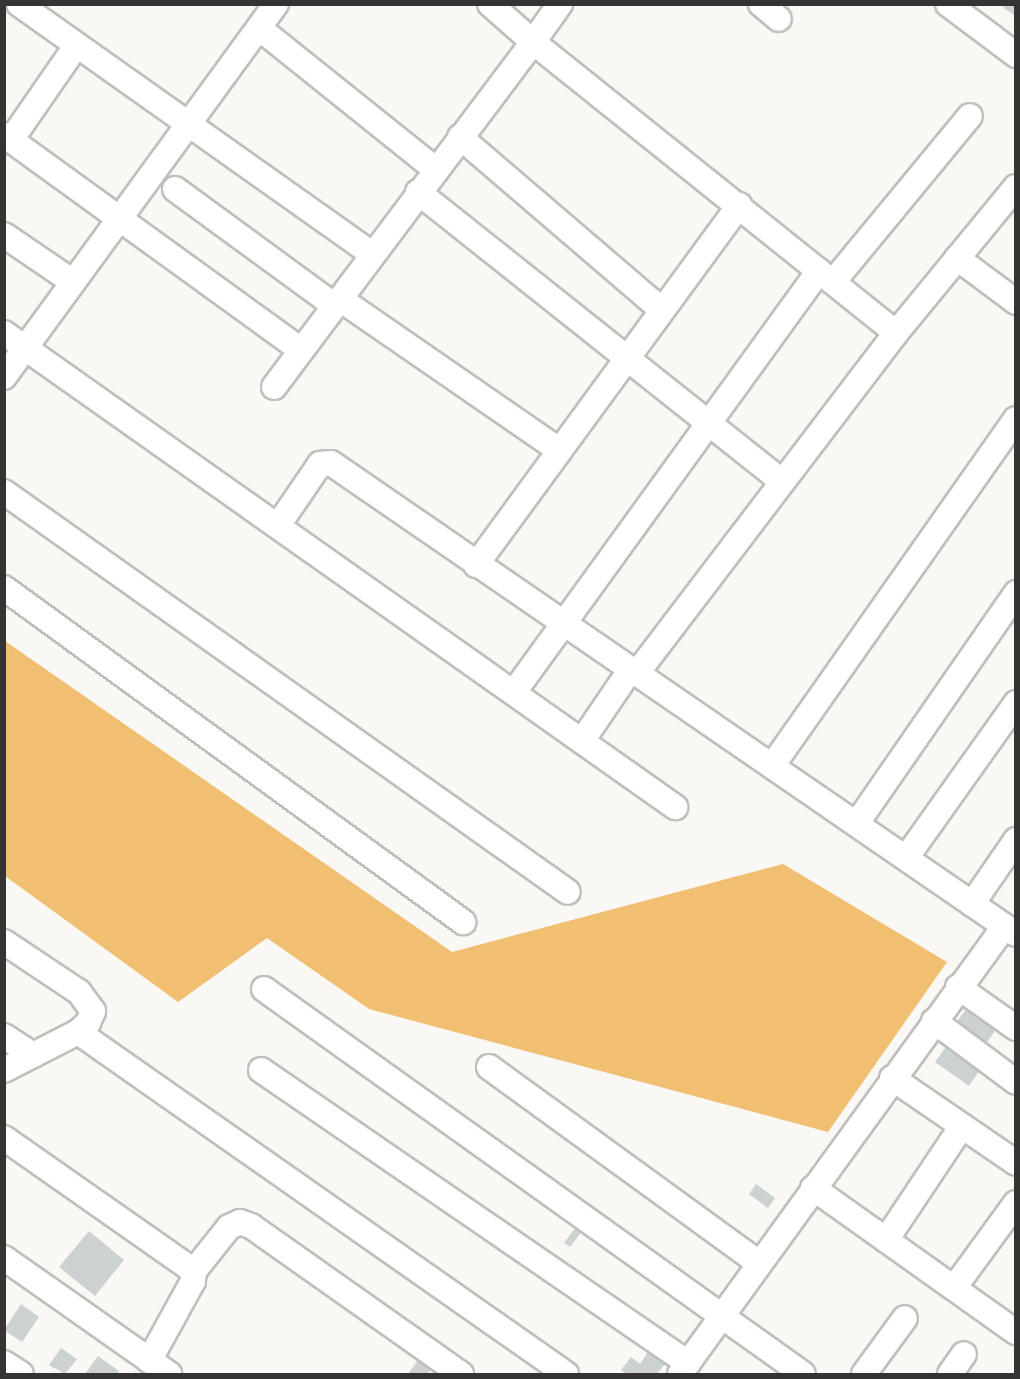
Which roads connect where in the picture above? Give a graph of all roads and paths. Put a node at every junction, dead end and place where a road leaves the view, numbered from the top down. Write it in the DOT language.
graph roads {
  1 [pos="19,4"];
  2 [pos="490,4"];
  3 [pos="560,4"];
  4 [pos="948,4"];
  5 [pos="266,13"];
  6 [pos="533,42"];
  7 [pos="76,46"];
  8 [pos="1016,55"];
  9 [pos="970,116"];
  10 [pos="189,127"];
  11 [pos="460,137"];
  12 [pos="8,138"];
  13 [pos="435,169"];
  14 [pos="1016,187"];
  15 [pos="175,189"];
  16 [pos="418,192"];
  17 [pos="739,205"];
  18 [pos="120,219"];
  19 [pos="4,235"];
  20 [pos="372,254"];
  21 [pos="957,258"];
  22 [pos="826,276"];
  23 [pos="73,282"];
  24 [pos="338,302"];
  25 [pos="1016,302"];
  26 [pos="662,310"];
  27 [pos="4,333"];
  28 [pos="896,333"];
  29 [pos="25,348"];
  30 [pos="301,350"];
  31 [pos="628,358"];
  32 [pos="4,377"];
  33 [pos="274,387"];
  34 [pos="1016,419"];
  35 [pos="707,421"];
  36 [pos="560,451"];
  37 [pos="782,482"];
  38 [pos="4,492"];
  39 [pos="279,524"];
  40 [pos="476,564"];
  41 [pos="4,588"];
  42 [pos="1016,593"];
  43 [pos="560,622"];
  44 [pos="634,671"];
  45 [pos="514,692"];
  46 [pos="1016,704"];
  47 [pos="582,741"];
  48 [pos="772,766"];
  49 [pos="675,807"];
  50 [pos="857,823"];
  51 [pos="1016,840"];
  52 [pos="906,858"];
  53 [pos="568,892"];
  54 [pos="972,904"];
  55 [pos="463,922"];
  56 [pos="1010,931"];
  57 [pos="4,942"];
  58 [pos="958,987"];
  59 [pos="264,989"];
  60 [pos="934,1021"];
  61 [pos="1016,1028"];
  62 [pos="78,1032"];
  63 [pos="4,1036"];
  64 [pos="33,1055"];
  65 [pos="489,1067"];
  66 [pos="4,1070"];
  67 [pos="261,1070"];
  68 [pos="892,1078"];
  69 [pos="1016,1082"];
  70 [pos="962,1126"];
  71 [pos="4,1138"];
  72 [pos="1016,1164"];
  73 [pos="813,1188"];
  74 [pos="1016,1203"];
  75 [pos="886,1240"];
  76 [pos="4,1258"];
  77 [pos="759,1263"];
  78 [pos="194,1271"];
  79 [pos="954,1288"];
  80 [pos="721,1317"];
  81 [pos="905,1318"];
  82 [pos="1016,1332"];
  83 [pos="964,1354"];
  84 [pos="149,1361"];
  85 [pos="4,1362"];
  86 [pos="684,1369"];
  87 [pos="793,1372"];
  88 [pos="21,1374"];
  89 [pos="169,1374"];
  90 [pos="461,1374"];
  91 [pos="566,1374"];
  92 [pos="864,1374"];
  93 [pos="950,1374"];
  1 -- 7 [label="street"];
  2 -- 6 [label="street"];
  3 -- 6 [label="street"];
  4 -- 8 [label="street"];
  5 -- 10 [label="street"];
  5 -- 13 [label="street"];
  6 -- 11 [label="street"];
  6 -- 17 [label="street"];
  7 -- 10 [label="street"];
  7 -- 12 [label="street"];
  9 -- 22 [label="street"];
  10 -- 18 [label="street"];
  10 -- 20 [label="street"];
  11 -- 13 [label="street"];
  11 -- 26 [label="street"];
  12 -- 18 [label="street"];
  13 -- 16 [label="street"];
  14 -- 21 [label="street"];
  15 -- 24 [label="street"];
  16 -- 20 [label="street"];
  16 -- 31 [label="street"];
  17 -- 22 [label="street"];
  17 -- 26 [label="street"];
  18 -- 23 [label="street"];
  18 -- 30 [label="street"];
  19 -- 23 [label="street"];
  20 -- 24 [label="street"];
  21 -- 25 [label="street"];
  21 -- 28 [label="street"];
  22 -- 28 [label="street"];
  22 -- 35 [label="street"];
  23 -- 29 [label="street"];
  24 -- 30 [label="street"];
  24 -- 36 [label="street"];
  26 -- 31 [label="street"];
  27 -- 29 [label="street"];
  28 -- 37 [label="street"];
  29 -- 32 [label="street"];
  29 -- 39 [label="street"];
  30 -- 33 [label="street"];
  31 -- 35 [label="street"];
  31 -- 36 [label="street"];
  34 -- 48 [label="street"];
  35 -- 37 [label="street"];
  35 -- 43 [label="street"];
  36 -- 40 [label="street"];
  37 -- 44 [label="street"];
  38 -- 53 [label="street"];
  39 -- 40 [label="street"];
  39 -- 45 [label="street"];
  40 -- 43 [label="street"];
  41 -- 55 [label="street"];
  42 -- 50 [label="street"];
  43 -- 44 [label="street"];
  43 -- 45 [label="street"];
  44 -- 47 [label="street"];
  44 -- 48 [label="street"];
  45 -- 47 [label="street"];
  46 -- 52 [label="street"];
  47 -- 49 [label="street"];
  48 -- 50 [label="street"];
  50 -- 52 [label="street"];
  51 -- 54 [label="street"];
  52 -- 54 [label="street"];
  54 -- 56 [label="street"];
  56 -- 58 [label="street"];
  57 -- 62 [label="street"];
  58 -- 60 [label="street"];
  58 -- 61 [label="street"];
  59 -- 80 [label="street"];
  60 -- 68 [label="street"];
  60 -- 69 [label="street"];
  62 -- 64 [label="street"];
  62 -- 91 [label="street"];
  63 -- 64 [label="street"];
  64 -- 66 [label="street"];
  65 -- 77 [label="street"];
  67 -- 86 [label="street"];
  68 -- 70 [label="street"];
  68 -- 73 [label="street"];
  70 -- 72 [label="street"];
  70 -- 75 [label="street"];
  71 -- 78 [label="street"];
  73 -- 75 [label="street"];
  73 -- 77 [label="street"];
  74 -- 79 [label="street"];
  75 -- 79 [label="street"];
  76 -- 84 [label="street"];
  77 -- 80 [label="street"];
  78 -- 84 [label="street"];
  78 -- 90 [label="street"];
  79 -- 82 [label="street"];
  80 -- 86 [label="street"];
  80 -- 87 [label="street"];
  81 -- 92 [label="street"];
  83 -- 93 [label="street"];
  84 -- 89 [label="street"];
  85 -- 88 [label="street"];
}
